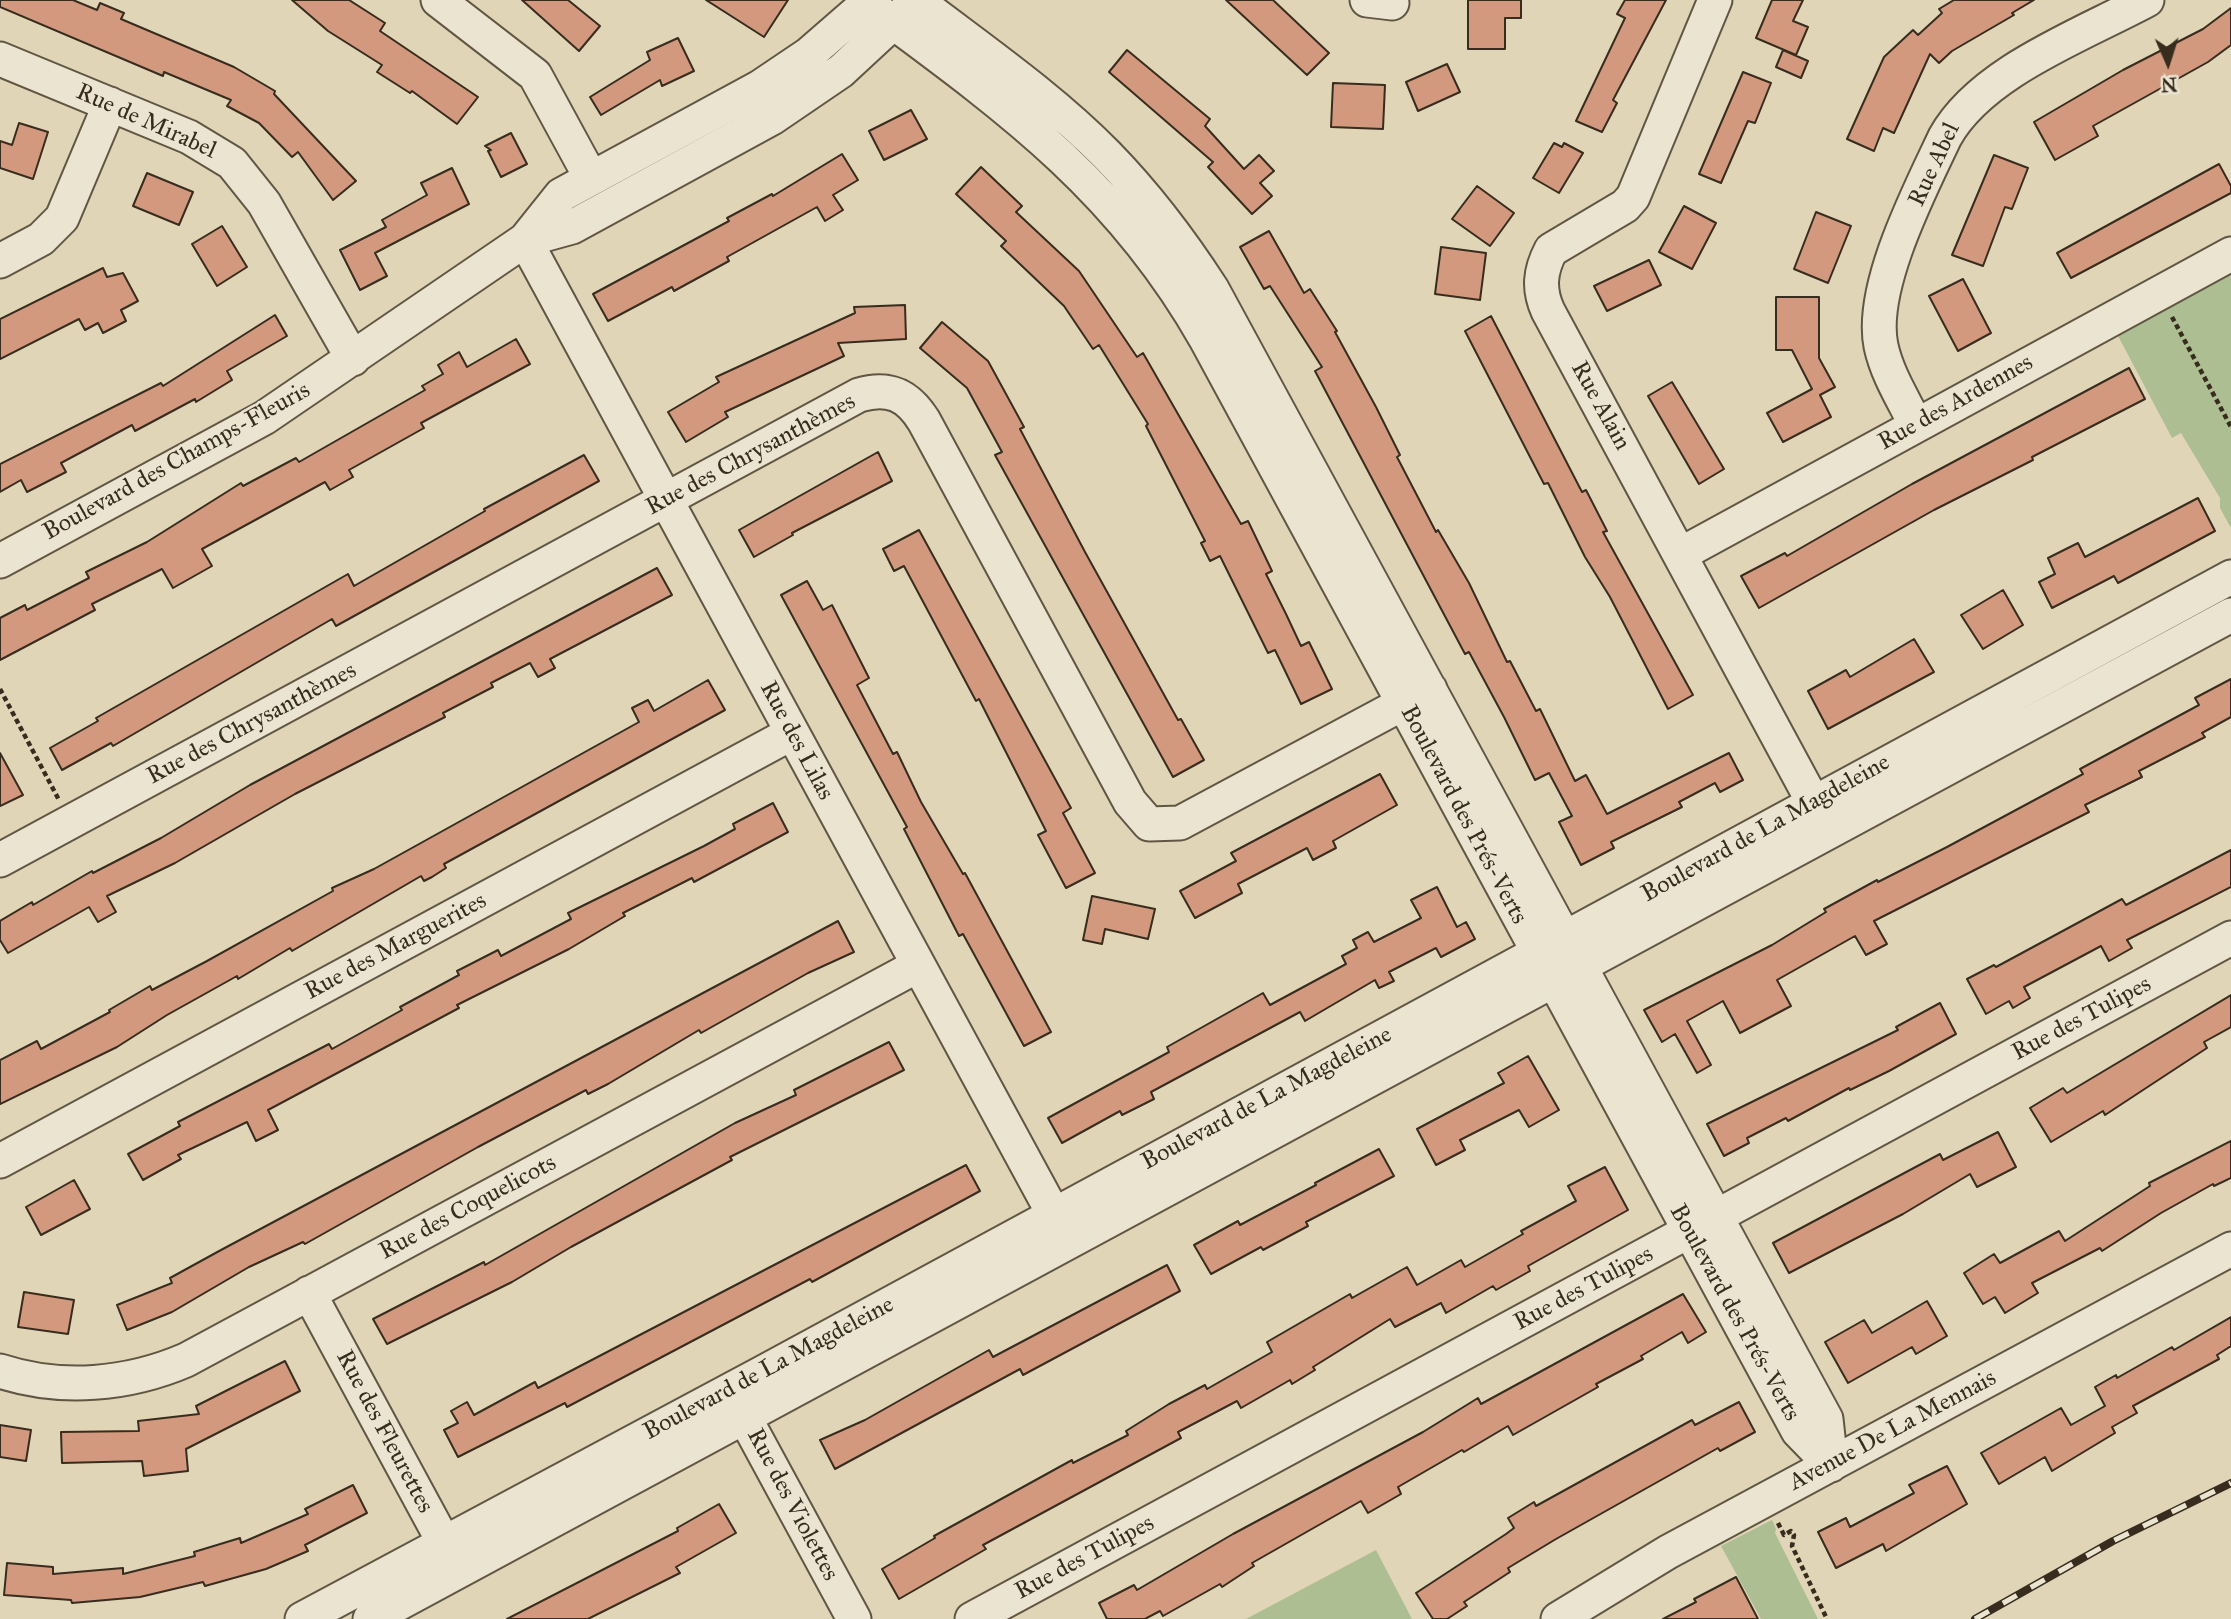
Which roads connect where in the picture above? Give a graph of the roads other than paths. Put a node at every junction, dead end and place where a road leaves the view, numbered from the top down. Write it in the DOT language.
graph roads {
  1 [pos="438,0"];
  2 [pos="1715,0"];
  3 [pos="2147,0"];
  4 [pos="867,1"];
  5 [pos="911,6"];
  6 [pos="0,59"];
  7 [pos="110,104"];
  8 [pos="591,178"];
  9 [pos="525,240"];
  10 [pos="2231,254"];
  11 [pos="0,261"];
  12 [pos="353,359"];
  13 [pos="1916,425"];
  14 [pos="666,501"];
  15 [pos="1681,554"];
  16 [pos="0,561"];
  17 [pos="2231,577"];
  18 [pos="2231,615"];
  19 [pos="1416,696"];
  20 [pos="792,733"];
  21 [pos="1814,803"];
  22 [pos="1829,832"];
  23 [pos="0,860"];
  24 [pos="2231,938"];
  25 [pos="1558,960"];
  26 [pos="917,966"];
  27 [pos="0,1161"];
  28 [pos="1703,1224"];
  29 [pos="1061,1228"];
  30 [pos="2231,1249"];
  31 [pos="309,1293"];
  32 [pos="0,1371"];
  33 [pos="737,1403"];
  34 [pos="1831,1465"];
  35 [pos="452,1557"];
  36 [pos="302,1619"];
  37 [pos="370,1619"];
  38 [pos="853,1619"];
  39 [pos="972,1619"];
  40 [pos="1558,1619"];
  1 -- 8 [label="street"];
  2 -- 15 [label="street, Rue Alain"];
  3 -- 13 [label="street, Rue Abel"];
  4 -- 5 [label="street, Boulevard des Prés-Verts"];
  4 -- 8 [label="street, Boulevard des Champs-Fleuris"];
  5 -- 9 [label="street, Boulevard des Champs-Fleuris"];
  5 -- 19 [label="street, Boulevard des Prés-Verts"];
  6 -- 7 [label="street, Rue de Mirabel"];
  7 -- 11 [label="street"];
  7 -- 12 [label="street, Rue de Mirabel"];
  8 -- 9 [label="street, Boulevard des Champs-Fleuris"];
  9 -- 12 [label="street, Boulevard des Champs-Fleuris"];
  9 -- 14 [label="street, Rue des Lilas"];
  10 -- 13 [label="street, Rue des Ardennes"];
  12 -- 16 [label="street, Boulevard des Champs-Fleuris"];
  13 -- 15 [label="street, Rue des Ardennes"];
  14 -- 19 [label="street, Rue des Chrysanthèmes"];
  14 -- 20 [label="street, Rue des Lilas"];
  14 -- 23 [label="street, Rue des Chrysanthèmes"];
  15 -- 21 [label="street, Rue Alain"];
  17 -- 21 [label="street, Boulevard de La Magdeleine"];
  18 -- 22 [label="street, Boulevard de La Magdeleine"];
  19 -- 25 [label="street, Boulevard des Prés-Verts"];
  20 -- 26 [label="street, Rue des Lilas"];
  20 -- 27 [label="street, Rue des Marguerites"];
  21 -- 22 [label="street, Rue Alain"];
  21 -- 25 [label="street, Boulevard de La Magdeleine"];
  22 -- 25 [label="street, Boulevard de La Magdeleine"];
  24 -- 28 [label="street, Rue des Tulipes"];
  25 -- 28 [label="street, Boulevard des Prés-Verts"];
  25 -- 29 [label="street, Boulevard de La Magdeleine"];
  26 -- 29 [label="street, Rue des Lilas"];
  26 -- 31 [label="street, Rue des Coquelicots"];
  28 -- 34 [label="street, Boulevard des Prés-Verts"];
  28 -- 39 [label="street, Rue des Tulipes"];
  29 -- 33 [label="street, Boulevard de La Magdeleine"];
  30 -- 34 [label="street, Avenue De La Mennais"];
  31 -- 32 [label="street, Rue des Coquelicots"];
  31 -- 35 [label="street, Rue des Fleurettes"];
  33 -- 35 [label="street, Boulevard de La Magdeleine"];
  33 -- 38 [label="street, Rue des Violettes"];
  34 -- 40 [label="street, Avenue De La Mennais"];
  35 -- 36 [label="street, Boulevard de La Magdeleine"];
  35 -- 37 [label="street, Boulevard de La Magdeleine"];
}
